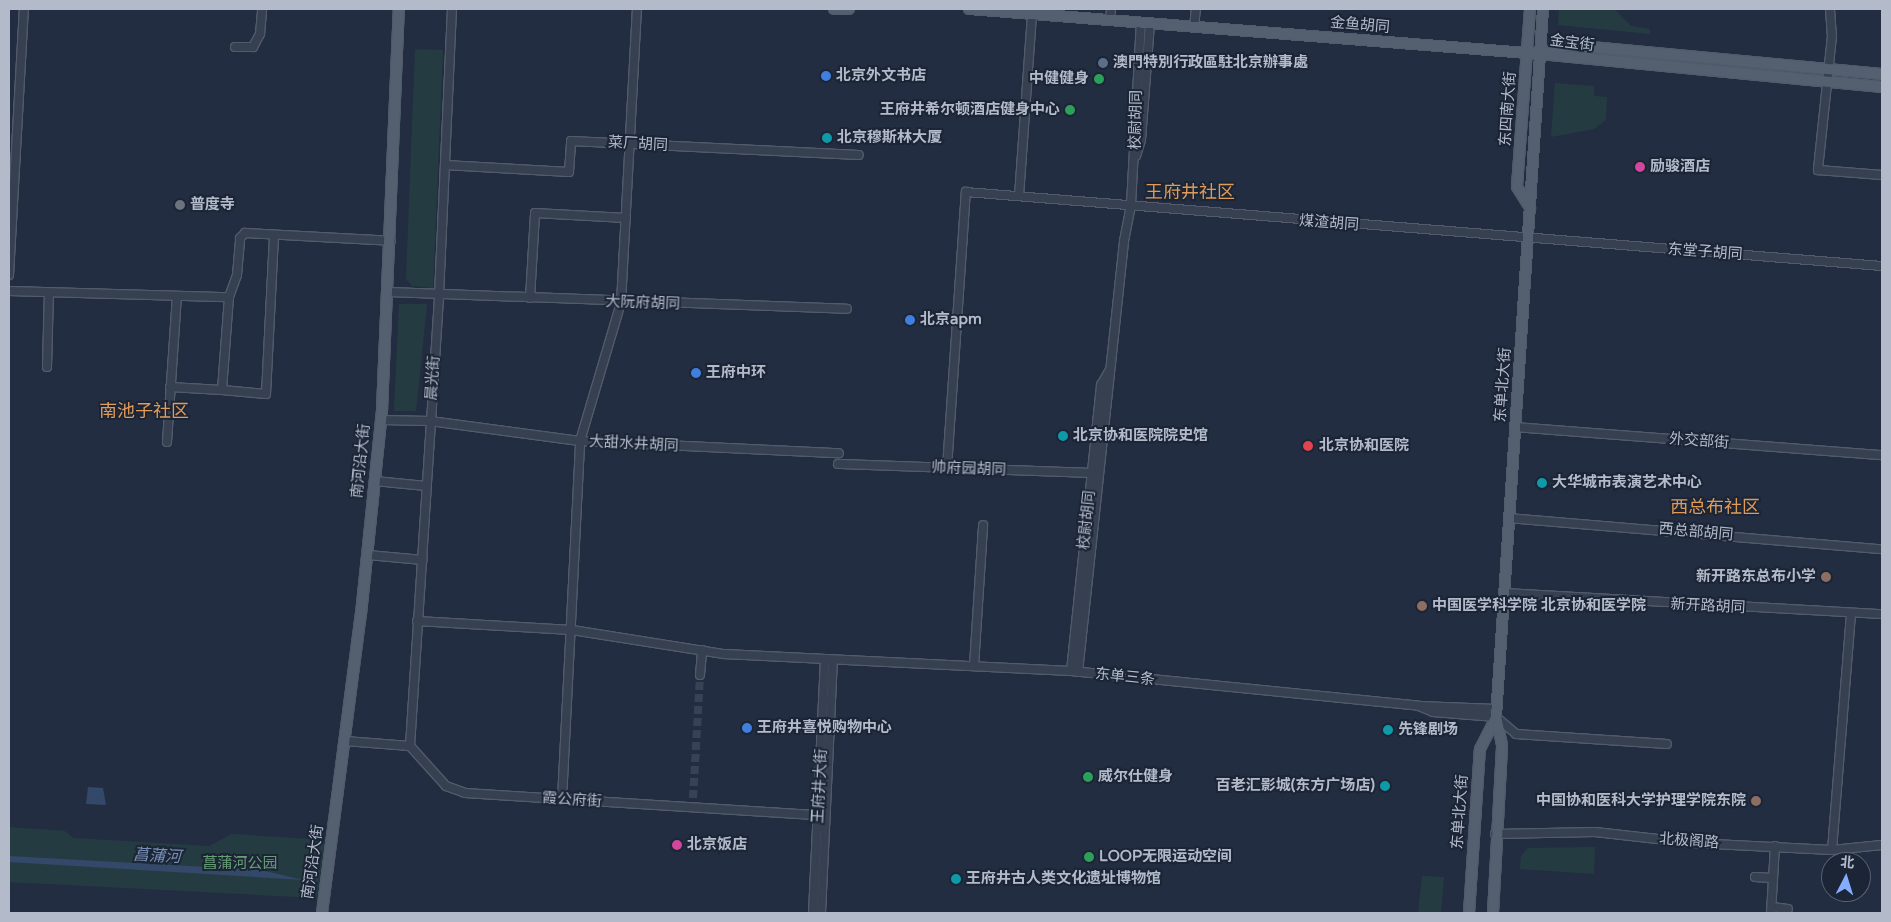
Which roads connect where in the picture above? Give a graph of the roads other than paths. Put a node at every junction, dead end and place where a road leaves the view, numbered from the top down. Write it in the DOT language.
graph roads {
  1 [pos="24,9"];
  2 [pos="262,9"];
  3 [pos="398,9"];
  4 [pos="452,9"];
  5 [pos="637,9"];
  6 [pos="834,9"];
  7 [pos="850,9"];
  8 [pos="969,9"];
  9 [pos="1111,9"];
  10 [pos="1196,9"];
  11 [pos="1530,9"];
  12 [pos="1542,9"];
  13 [pos="1830,9"];
  14 [pos="1032,15"];
  15 [pos="1110,21"];
  16 [pos="1146,23"];
  17 [pos="1194,27"];
  18 [pos="235,47"];
  19 [pos="1527,53"];
  20 [pos="1540,54"];
  21 [pos="1829,69"];
  22 [pos="1882,74"];
  23 [pos="1827,82"];
  24 [pos="1882,87"];
  25 [pos="630,144"];
  26 [pos="859,155"];
  27 [pos="445,165"];
  28 [pos="1882,175"];
  29 [pos="1019,196"];
  30 [pos="1131,205"];
  31 [pos="1530,208"];
  32 [pos="626,218"];
  33 [pos="274,235"];
  34 [pos="1528,239"];
  35 [pos="391,241"];
  36 [pos="1882,266"];
  37 [pos="9,275"];
  38 [pos="9,291"];
  39 [pos="389,292"];
  40 [pos="49,293"];
  41 [pos="440,295"];
  42 [pos="177,296"];
  43 [pos="229,297"];
  44 [pos="530,298"];
  45 [pos="621,303"];
  46 [pos="848,309"];
  47 [pos="47,367"];
  48 [pos="170,387"];
  49 [pos="222,390"];
  50 [pos="381,420"];
  51 [pos="430,421"];
  52 [pos="1515,427"];
  53 [pos="580,441"];
  54 [pos="167,442"];
  55 [pos="839,453"];
  56 [pos="1882,456"];
  57 [pos="838,464"];
  58 [pos="947,468"];
  59 [pos="1096,473"];
  60 [pos="375,482"];
  61 [pos="426,486"];
  62 [pos="1509,518"];
  63 [pos="983,526"];
  64 [pos="1882,549"];
  65 [pos="368,555"];
  66 [pos="423,560"];
  67 [pos="1504,593"];
  68 [pos="1851,614"];
  69 [pos="1882,614"];
  70 [pos="417,621"];
  71 [pos="572,630"];
  72 [pos="702,650"];
  73 [pos="829,659"];
  74 [pos="974,666"];
  75 [pos="1075,672"];
  76 [pos="700,676"];
  77 [pos="1496,713"];
  78 [pos="346,742"];
  79 [pos="1667,744"];
  80 [pos="410,746"];
  81 [pos="693,798"];
  82 [pos="562,800"];
  83 [pos="693,808"];
  84 [pos="818,815"];
  85 [pos="1496,834"];
  86 [pos="1882,844"];
  87 [pos="1775,846"];
  88 [pos="1832,850"];
  89 [pos="1755,877"];
  90 [pos="1773,878"];
  91 [pos="1788,909"];
  92 [pos="1772,910"];
  93 [pos="322,913"];
  94 [pos="813,913"];
  95 [pos="821,913"];
  96 [pos="1469,913"];
  97 [pos="1493,913"];
  1 -- 37 [label="street"];
  2 -- 18 [label="street"];
  3 -- 35 [label="main road, 南河沿大街"];
  4 -- 27 [label="street, 晨光街"];
  5 -- 25 [label="street"];
  6 -- 7 [label="main road"];
  8 -- 14 [label="main road, 金鱼胡同"];
  9 -- 15 [label="street"];
  10 -- 17 [label="street"];
  11 -- 19 [label="main road, 东四南大街"];
  12 -- 20 [label="main road"];
  13 -- 21 [label="street"];
  14 -- 15 [label="main road, 金鱼胡同"];
  14 -- 29 [label="street"];
  15 -- 16 [label="main road, 金鱼胡同"];
  16 -- 17 [label="main road, 金鱼胡同"];
  16 -- 30 [label="street, 校尉胡同"];
  17 -- 19 [label="main road, 金鱼胡同"];
  19 -- 20 [label="main road, 金鱼胡同"];
  19 -- 31 [label="main road, 东四南大街"];
  20 -- 21 [label="main road, 金宝街"];
  20 -- 23 [label="main road, 金宝街"];
  20 -- 31 [label="main road, 东单北大街"];
  21 -- 22 [label="main road, 金宝街"];
  21 -- 23 [label="street"];
  23 -- 24 [label="main road, 金宝街"];
  23 -- 28 [label="street"];
  25 -- 26 [label="street, 菜厂胡同"];
  25 -- 27 [label="street, 菜厂胡同"];
  25 -- 32 [label="street"];
  27 -- 41 [label="street, 晨光街"];
  29 -- 30 [label="street, 煤渣胡同"];
  29 -- 58 [label="street, 煤渣胡同"];
  30 -- 34 [label="street, 煤渣胡同"];
  30 -- 59 [label="street, 校尉胡同"];
  31 -- 34 [label="main road, 东单北大街"];
  32 -- 44 [label="street"];
  32 -- 45 [label="street"];
  33 -- 35 [label="street"];
  33 -- 43 [label="street"];
  33 -- 49 [label="street"];
  34 -- 36 [label="street, 东堂子胡同"];
  34 -- 52 [label="main road, 东单北大街"];
  35 -- 39 [label="main road, 南河沿大街"];
  38 -- 40 [label="street"];
  39 -- 41 [label="street, 大阮府胡同"];
  39 -- 50 [label="main road, 南河沿大街"];
  40 -- 42 [label="street"];
  40 -- 47 [label="street"];
  41 -- 44 [label="street, 大阮府胡同"];
  41 -- 51 [label="street, 晨光街"];
  42 -- 43 [label="street"];
  42 -- 48 [label="street"];
  43 -- 49 [label="street"];
  44 -- 45 [label="street, 大阮府胡同"];
  45 -- 46 [label="street, 大阮府胡同"];
  45 -- 53 [label="street"];
  48 -- 49 [label="street"];
  48 -- 54 [label="street"];
  50 -- 51 [label="street, 大甜水井胡同"];
  50 -- 60 [label="main road, 南河沿大街"];
  51 -- 53 [label="street, 大甜水井胡同"];
  51 -- 61 [label="street, 晨光街"];
  52 -- 56 [label="street, 外交部街"];
  52 -- 62 [label="main road, 东单北大街"];
  53 -- 55 [label="street, 大甜水井胡同"];
  53 -- 71 [label="street"];
  57 -- 58 [label="street, 帅府园胡同"];
  58 -- 59 [label="street, 帅府园胡同"];
  59 -- 75 [label="street, 校尉胡同"];
  60 -- 61 [label="street"];
  60 -- 65 [label="main road, 南河沿大街"];
  61 -- 66 [label="street, 晨光街"];
  62 -- 64 [label="street, 西总部胡同"];
  62 -- 67 [label="main road, 东单北大街"];
  63 -- 74 [label="street"];
  65 -- 66 [label="street"];
  65 -- 78 [label="main road, 南河沿大街"];
  66 -- 70 [label="street, 晨光街"];
  67 -- 68 [label="street, 新开路胡同"];
  67 -- 77 [label="main road, 东单北大街"];
  68 -- 69 [label="street, 新开路胡同"];
  68 -- 88 [label="street"];
  70 -- 71 [label="street, 东单三条"];
  70 -- 80 [label="street, 晨光街"];
  71 -- 72 [label="street, 东单三条"];
  71 -- 82 [label="street"];
  72 -- 73 [label="street, 东单三条"];
  72 -- 76 [label="street"];
  73 -- 74 [label="street, 东单三条"];
  73 -- 84 [label="street, 王府井大街"];
  73 -- 95 [label="street, 王府井大街"];
  74 -- 75 [label="street, 东单三条"];
  75 -- 77 [label="street, 东单三条"];
  77 -- 79 [label="street"];
  77 -- 85 [label="main road, 东单北大街"];
  77 -- 96 [label="main road, 东单北大街"];
  78 -- 80 [label="street"];
  78 -- 93 [label="main road, 南河沿大街"];
  80 -- 82 [label="street, 霞公府街"];
  81 -- 83 [label="street"];
  82 -- 83 [label="street, 霞公府街"];
  83 -- 84 [label="street, 霞公府街"];
  84 -- 94 [label="street, 王府井大街"];
  85 -- 87 [label="street, 北极阁路"];
  85 -- 97 [label="main road, 东单北大街"];
  86 -- 88 [label="street, 北极阁路"];
  87 -- 88 [label="street, 北极阁路"];
  87 -- 90 [label="street"];
  89 -- 90 [label="street"];
  90 -- 92 [label="street"];
  91 -- 92 [label="street"];
}
